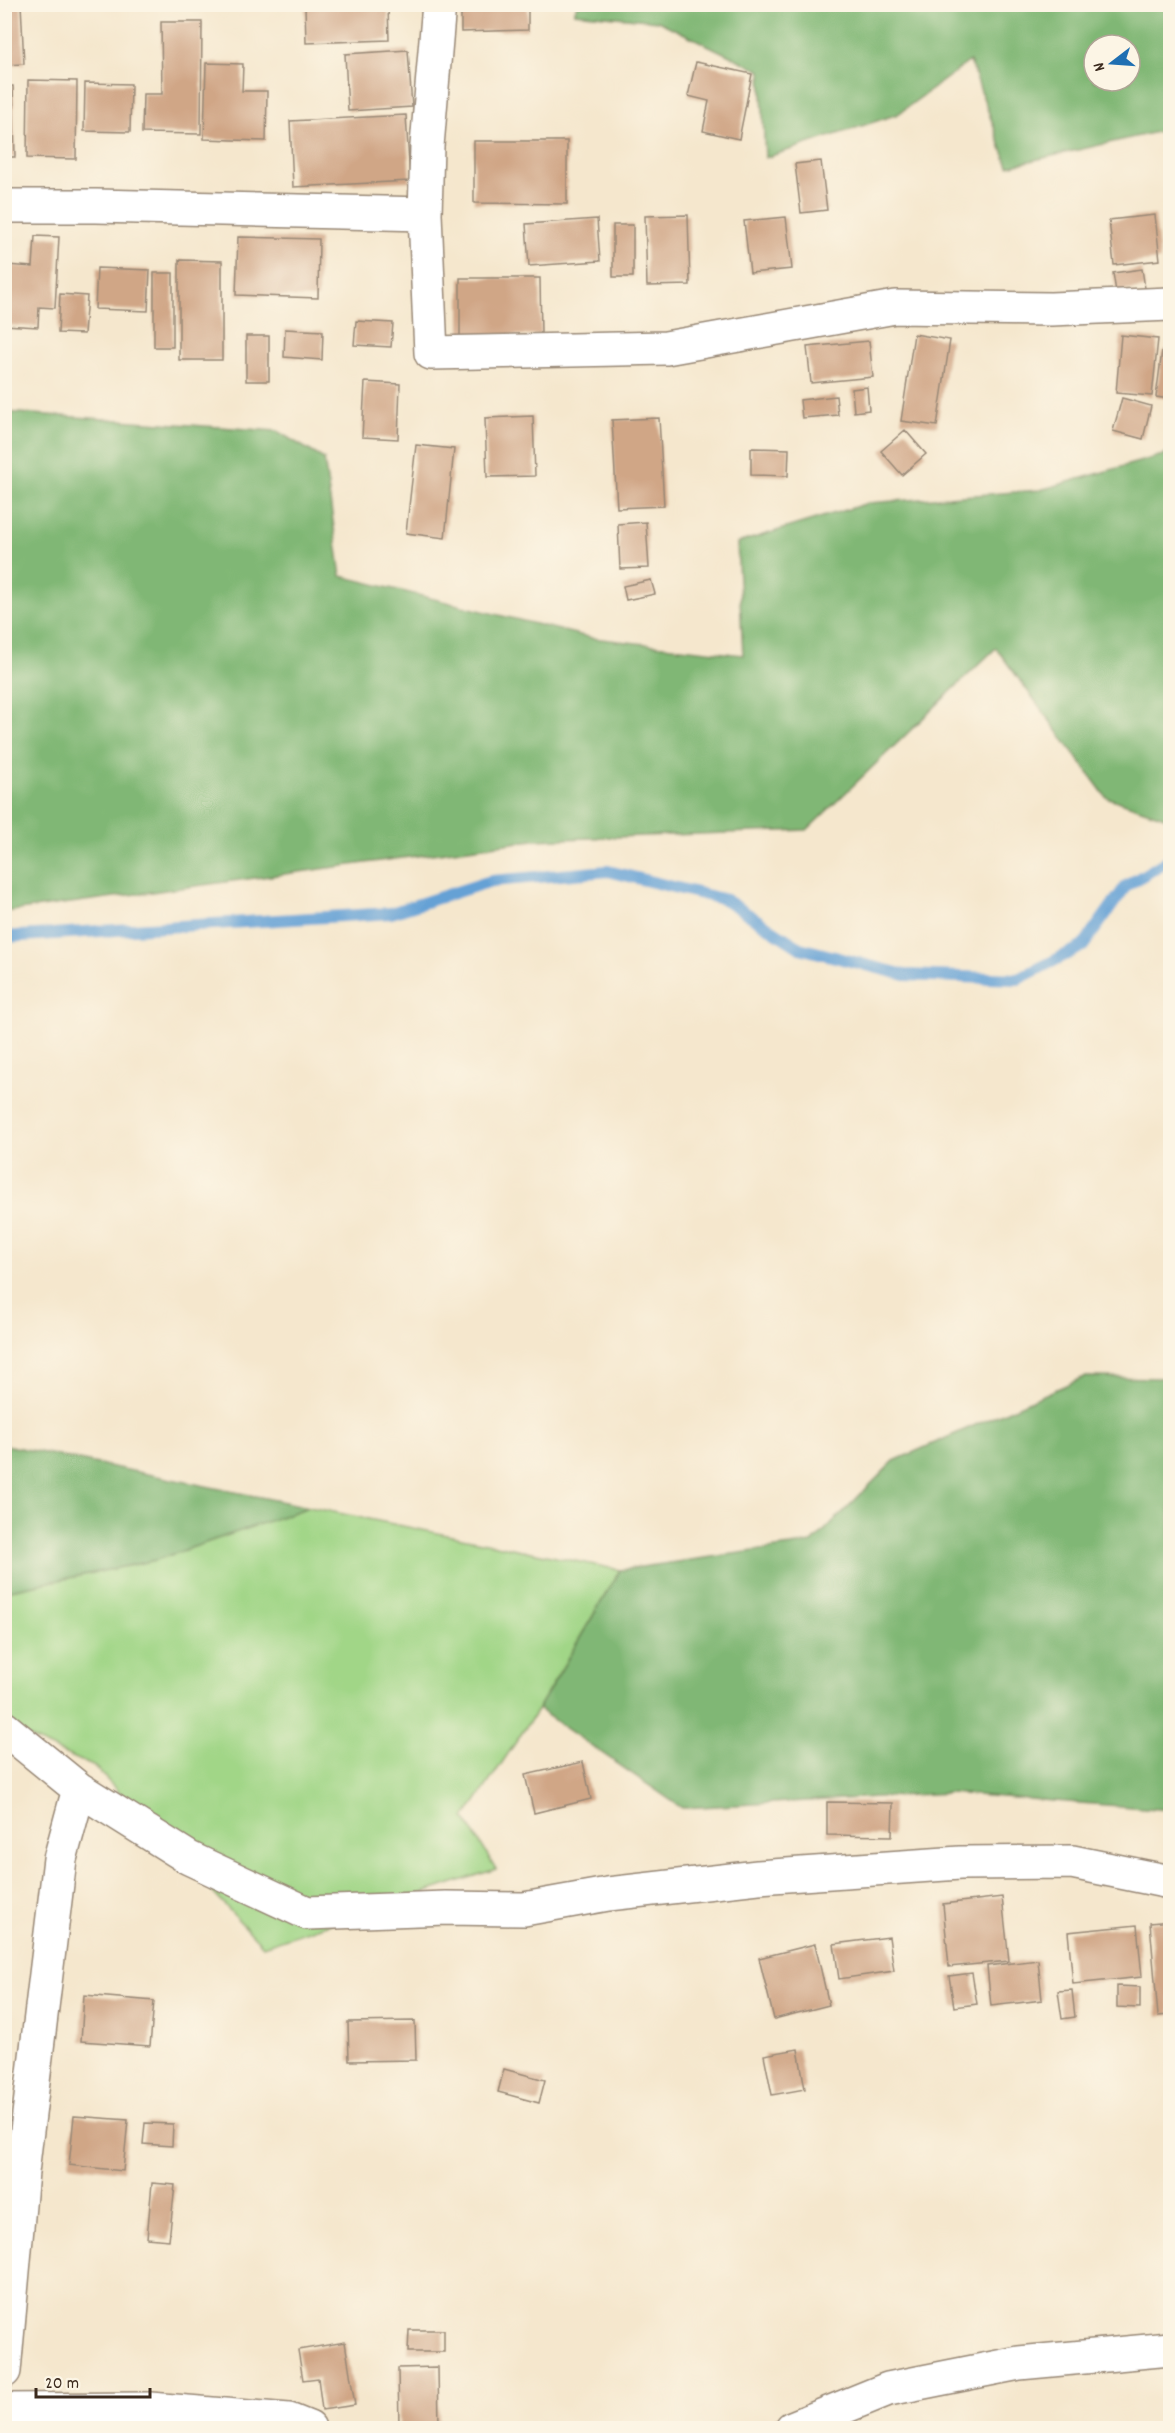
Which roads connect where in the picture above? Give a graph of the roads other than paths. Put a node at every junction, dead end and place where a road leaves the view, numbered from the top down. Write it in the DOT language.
graph roads {
  1 [pos="438,4"];
  2 [pos="4,206"];
  3 [pos="425,214"];
  4 [pos="1170,304"];
  5 [pos="4,1728"];
  6 [pos="79,1790"];
  7 [pos="1170,1882"];
  8 [pos="1170,2349"];
  9 [pos="4,2372"];
  10 [pos="4,2409"];
  11 [pos="309,2428"];
  12 [pos="792,2428"];
  1 -- 3 [label="street"];
  2 -- 3 [label="street"];
  3 -- 4 [label="street"];
  5 -- 6 [label="street"];
  6 -- 7 [label="street"];
  6 -- 9 [label="street"];
  8 -- 12 [label="street"];
  10 -- 11 [label="street"];
}
